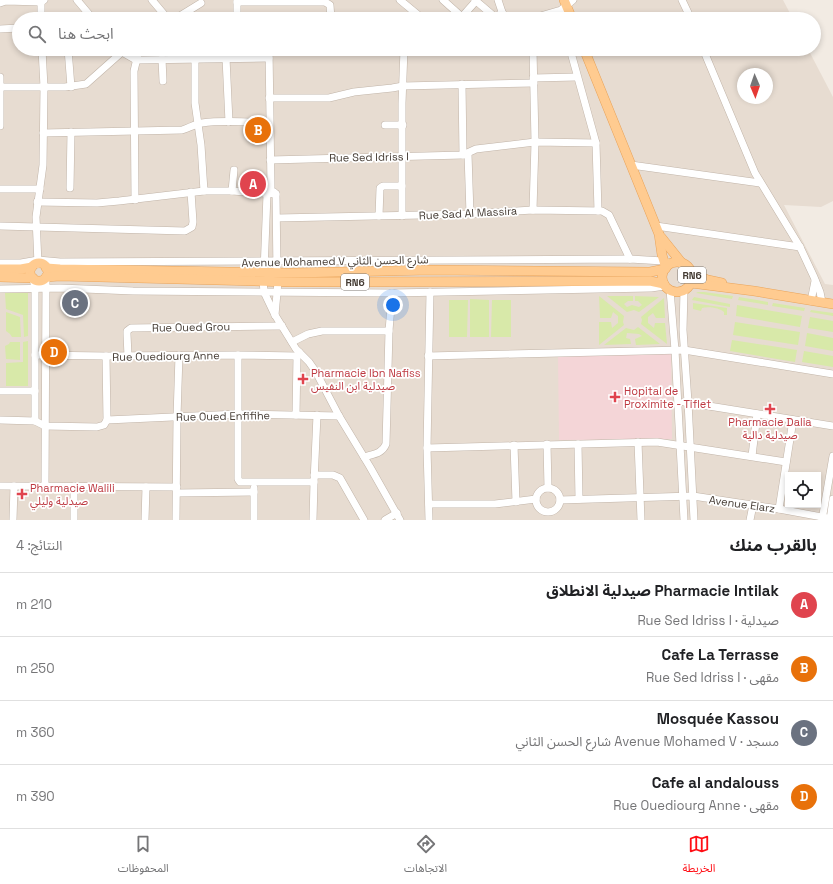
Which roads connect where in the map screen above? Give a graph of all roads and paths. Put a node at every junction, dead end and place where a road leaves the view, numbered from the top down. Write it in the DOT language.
graph roads {
  1 [pos="77,0"];
  2 [pos="152,0"];
  3 [pos="400,0"];
  4 [pos="443,0"];
  5 [pos="475,0"];
  6 [pos="498,0"];
  7 [pos="682,0"];
  8 [pos="42,1"];
  9 [pos="237,1"];
  10 [pos="263,1"];
  11 [pos="568,2"];
  12 [pos="0,3"];
  13 [pos="201,3"];
  14 [pos="41,12"];
  15 [pos="87,12"];
  16 [pos="162,12"];
  17 [pos="189,12"];
  18 [pos="237,12"];
  19 [pos="330,12"];
  20 [pos="415,12"];
  21 [pos="455,12"];
  22 [pos="466,12"];
  23 [pos="488,12"];
  24 [pos="502,12"];
  25 [pos="554,12"];
  26 [pos="570,12"];
  27 [pos="687,12"];
  28 [pos="12,28"];
  29 [pos="0,29"];
  30 [pos="42,56"];
  31 [pos="69,56"];
  32 [pos="114,56"];
  33 [pos="130,56"];
  34 [pos="137,56"];
  35 [pos="404,56"];
  36 [pos="533,56"];
  37 [pos="572,56"];
  38 [pos="587,56"];
  39 [pos="706,56"];
  40 [pos="226,58"];
  41 [pos="238,58"];
  42 [pos="268,58"];
  43 [pos="162,59"];
  44 [pos="195,59"];
  45 [pos="136,60"];
  46 [pos="0,77"];
  47 [pos="577,77"];
  48 [pos="534,80"];
  49 [pos="163,81"];
  50 [pos="462,84"];
  51 [pos="403,86"];
  52 [pos="0,87"];
  53 [pos="44,87"];
  54 [pos="71,87"];
  55 [pos="269,98"];
  56 [pos="229,122"];
  57 [pos="269,123"];
  58 [pos="198,124"];
  59 [pos="384,125"];
  60 [pos="403,125"];
  61 [pos="0,126"];
  62 [pos="134,130"];
  63 [pos="71,132"];
  64 [pos="43,133"];
  65 [pos="535,142"];
  66 [pos="596,143"];
  67 [pos="465,154"];
  68 [pos="403,156"];
  69 [pos="270,160"];
  70 [pos="631,165"];
  71 [pos="234,170"];
  72 [pos="760,183"];
  73 [pos="402,186"];
  74 [pos="271,187"];
  75 [pos="70,188"];
  76 [pos="0,189"];
  77 [pos="40,189"];
  78 [pos="204,191"];
  79 [pos="232,191"];
  80 [pos="191,192"];
  81 [pos="267,194"];
  82 [pos="276,194"];
  83 [pos="598,196"];
  84 [pos="135,200"];
  85 [pos="37,202"];
  86 [pos="533,210"];
  87 [pos="598,211"];
  88 [pos="607,213"];
  89 [pos="470,214"];
  90 [pos="379,216"];
  91 [pos="402,216"];
  92 [pos="277,218"];
  93 [pos="0,226"];
  94 [pos="36,226"];
  95 [pos="657,230"];
  96 [pos="800,247"];
  97 [pos="672,253"];
  98 [pos="630,260"];
  99 [pos="650,260"];
  100 [pos="264,261"];
  101 [pos="249,262"];
  102 [pos="277,262"];
  103 [pos="292,262"];
  104 [pos="681,262"];
  105 [pos="0,263"];
  106 [pos="665,263"];
  107 [pos="39,265"];
  108 [pos="0,269"];
  109 [pos="21,269"];
  110 [pos="60,269"];
  111 [pos="692,273"];
  112 [pos="0,277"];
  113 [pos="249,277"];
  114 [pos="264,277"];
  115 [pos="278,277"];
  116 [pos="291,277"];
  117 [pos="33,278"];
  118 [pos="46,278"];
  119 [pos="650,280"];
  120 [pos="815,280"];
  121 [pos="691,283"];
  122 [pos="708,283"];
  123 [pos="667,286"];
  124 [pos="21,288"];
  125 [pos="45,288"];
  126 [pos="60,288"];
  127 [pos="0,289"];
  128 [pos="35,289"];
  129 [pos="684,290"];
  130 [pos="249,292"];
  131 [pos="264,292"];
  132 [pos="278,292"];
  133 [pos="292,292"];
  134 [pos="430,292"];
  135 [pos="392,293"];
  136 [pos="811,300"];
  137 [pos="822,302"];
  138 [pos="833,304"];
  139 [pos="275,315"];
  140 [pos="282,326"];
  141 [pos="389,331"];
  142 [pos="292,342"];
  143 [pos="675,350"];
  144 [pos="684,350"];
  145 [pos="298,354"];
  146 [pos="35,355"];
  147 [pos="178,355"];
  148 [pos="238,355"];
  149 [pos="45,356"];
  150 [pos="106,356"];
  151 [pos="128,356"];
  152 [pos="428,356"];
  153 [pos="833,374"];
  154 [pos="0,391"];
  155 [pos="35,391"];
  156 [pos="678,402"];
  157 [pos="688,402"];
  158 [pos="238,414"];
  159 [pos="757,414"];
  160 [pos="296,415"];
  161 [pos="317,415"];
  162 [pos="339,416"];
  163 [pos="177,417"];
  164 [pos="0,420"];
  165 [pos="35,420"];
  166 [pos="107,420"];
  167 [pos="793,420"];
  168 [pos="45,426"];
  169 [pos="833,426"];
  170 [pos="638,442"];
  171 [pos="547,444"];
  172 [pos="578,444"];
  173 [pos="679,444"];
  174 [pos="514,445"];
  175 [pos="690,446"];
  176 [pos="427,448"];
  177 [pos="752,456"];
  178 [pos="833,456"];
  179 [pos="364,457"];
  180 [pos="786,462"];
  181 [pos="314,479"];
  182 [pos="254,482"];
  183 [pos="0,486"];
  184 [pos="14,486"];
  185 [pos="45,486"];
  186 [pos="74,486"];
  187 [pos="146,487"];
  188 [pos="548,488"];
  189 [pos="177,490"];
  190 [pos="254,492"];
  191 [pos="682,496"];
  192 [pos="693,496"];
  193 [pos="640,498"];
  194 [pos="833,498"];
  195 [pos="579,499"];
  196 [pos="536,500"];
  197 [pos="560,500"];
  198 [pos="516,502"];
  199 [pos="429,504"];
  200 [pos="752,505"];
  201 [pos="779,509"];
  202 [pos="548,512"];
  203 [pos="399,517"];
  204 [pos="822,518"];
  205 [pos="831,519"];
  206 [pos="13,520"];
  207 [pos="74,520"];
  208 [pos="145,520"];
  209 [pos="176,520"];
  210 [pos="254,520"];
  211 [pos="313,520"];
  212 [pos="364,520"];
  213 [pos="385,520"];
  214 [pos="429,520"];
  215 [pos="548,520"];
  216 [pos="641,520"];
  217 [pos="684,520"];
  218 [pos="694,520"];
  219 [pos="750,520"];
  1 -- 15 [label="street"];
  2 -- 16 [label="street"];
  3 -- 20 [label="street"];
  4 -- 21 [label="street"];
  5 -- 22 [label="street"];
  5 -- 23 [label="street"];
  6 -- 24 [label="street"];
  7 -- 27 [label="street"];
  8 -- 12 [label="street"];
  8 -- 14 [label="street"];
  9 -- 10 [label="street"];
  9 -- 18 [label="street"];
  10 -- 19 [label="street"];
  11 -- 25 [label="street"];
  11 -- 26 [label="main road"];
  13 -- 17 [label="street"];
  28 -- 29 [label="street"];
  30 -- 53 [label="street"];
  31 -- 54 [label="street"];
  32 -- 54 [label="street"];
  33 -- 45 [label="street"];
  34 -- 45 [label="street"];
  35 -- 51 [label="street"];
  36 -- 48 [label="street"];
  37 -- 47 [label="street"];
  38 -- 70 [label="main road"];
  39 -- 72 [label="street"];
  40 -- 41 [label="street"];
  40 -- 44 [label="street"];
  40 -- 56 [label="street"];
  41 -- 42 [label="street"];
  42 -- 55 [label="street"];
  43 -- 44 [label="street"];
  43 -- 45 [label="street"];
  43 -- 49 [label="street"];
  44 -- 58 [label="street"];
  45 -- 62 [label="street"];
  46 -- 52 [label="street"];
  47 -- 48 [label="street"];
  47 -- 66 [label="street"];
  48 -- 50 [label="street"];
  48 -- 65 [label="street"];
  50 -- 51 [label="street"];
  50 -- 67 [label="street"];
  51 -- 55 [label="street"];
  51 -- 60 [label="street"];
  52 -- 53 [label="street"];
  52 -- 61 [label="street"];
  53 -- 54 [label="street"];
  53 -- 64 [label="street"];
  55 -- 57 [label="street"];
  56 -- 57 [label="street"];
  56 -- 58 [label="street"];
  57 -- 69 [label="street"];
  58 -- 62 [label="street"];
  58 -- 78 [label="street"];
  59 -- 60 [label="street"];
  60 -- 68 [label="street"];
  62 -- 63 [label="street"];
  62 -- 84 [label="street"];
  63 -- 64 [label="street"];
  63 -- 75 [label="street"];
  64 -- 77 [label="street"];
  65 -- 66 [label="street, Rue Sed Idriss I"];
  65 -- 67 [label="street, Rue Sed Idriss I"];
  65 -- 86 [label="street"];
  66 -- 83 [label="street"];
  67 -- 68 [label="street, Rue Sed Idriss I"];
  67 -- 89 [label="street"];
  68 -- 69 [label="street, Rue Sed Idriss I"];
  68 -- 73 [label="street"];
  69 -- 74 [label="street"];
  70 -- 72 [label="street"];
  70 -- 95 [label="main road"];
  71 -- 79 [label="street"];
  72 -- 96 [label="street"];
  73 -- 90 [label="street"];
  73 -- 91 [label="street"];
  74 -- 81 [label="street"];
  74 -- 82 [label="street"];
  76 -- 77 [label="street"];
  77 -- 85 [label="street"];
  78 -- 79 [label="street"];
  78 -- 80 [label="street"];
  79 -- 81 [label="street"];
  80 -- 84 [label="street"];
  80 -- 94 [label="street"];
  81 -- 82 [label="street"];
  81 -- 100 [label="street"];
  82 -- 92 [label="street"];
  83 -- 87 [label="street"];
  83 -- 88 [label="street"];
  84 -- 85 [label="street"];
  85 -- 94 [label="street"];
  86 -- 87 [label="street, Rue Sad Al Massira"];
  86 -- 89 [label="street, Rue Sad Al Massira"];
  87 -- 88 [label="street, Rue Sad Al Massira"];
  88 -- 98 [label="street"];
  89 -- 91 [label="street, Rue Sad Al Massira"];
  90 -- 91 [label="street, Rue Sad Al Massira"];
  90 -- 92 [label="street, Rue Sad Al Massira"];
  92 -- 102 [label="street"];
  93 -- 94 [label="street"];
  94 -- 107 [label="street"];
  95 -- 96 [label="street"];
  95 -- 97 [label="main road"];
  95 -- 106 [label="main road"];
  96 -- 120 [label="street"];
  97 -- 104 [label="main road"];
  97 -- 106 [label="street, Avenue Mohamed V شارع الحسن الثاني"];
  98 -- 99 [label="street, Avenue Mohamed V شارع الحسن الثاني"];
  98 -- 103 [label="street, Avenue Mohamed V شارع الحسن الثاني"];
  99 -- 106 [label="street, Avenue Mohamed V شارع الحسن الثاني"];
  99 -- 119 [label="street"];
  100 -- 101 [label="street, Avenue Mohamed V شارع الحسن الثاني"];
  100 -- 102 [label="street, Avenue Mohamed V شارع الحسن الثاني"];
  100 -- 114 [label="street"];
  101 -- 110 [label="street, Avenue Mohamed V شارع الحسن الثاني"];
  101 -- 113 [label="street"];
  102 -- 103 [label="street, Avenue Mohamed V شارع الحسن الثاني"];
  102 -- 115 [label="street"];
  103 -- 116 [label="street"];
  104 -- 106 [label="main road, RN6"];
  104 -- 111 [label="main road, RN6"];
  105 -- 109 [label="street"];
  106 -- 119 [label="main road, RN6"];
  106 -- 123 [label="main road, RN6"];
  107 -- 109 [label="main road, RN6"];
  107 -- 110 [label="main road, RN6"];
  107 -- 117 [label="main road"];
  107 -- 118 [label="main road"];
  108 -- 109 [label="main road, RN6"];
  109 -- 112 [label="main road, RN6"];
  109 -- 117 [label="main road, RN6"];
  109 -- 124 [label="street"];
  110 -- 113 [label="main road, RN6"];
  110 -- 118 [label="main road, RN6"];
  110 -- 126 [label="street"];
  111 -- 121 [label="main road, RN6"];
  111 -- 122 [label="main road, RN6"];
  113 -- 114 [label="main road, RN6"];
  113 -- 130 [label="street"];
  114 -- 115 [label="main road, RN6"];
  114 -- 131 [label="street"];
  115 -- 116 [label="main road, RN6"];
  115 -- 132 [label="street"];
  116 -- 119 [label="main road, RN6"];
  116 -- 133 [label="street"];
  117 -- 118 [label="main road, RN6"];
  117 -- 128 [label="street"];
  118 -- 125 [label="street"];
  119 -- 123 [label="main road, RN6"];
  119 -- 134 [label="street"];
  120 -- 136 [label="street"];
  120 -- 137 [label="street"];
  121 -- 122 [label="main road, RN6"];
  121 -- 129 [label="main road, RN6"];
  122 -- 136 [label="main road, RN6"];
  123 -- 129 [label="main road, RN6"];
  123 -- 143 [label="street"];
  124 -- 127 [label="street"];
  124 -- 128 [label="street"];
  125 -- 126 [label="street"];
  125 -- 128 [label="street"];
  125 -- 149 [label="street"];
  126 -- 130 [label="street"];
  128 -- 146 [label="street"];
  129 -- 144 [label="street"];
  130 -- 131 [label="street"];
  131 -- 132 [label="street"];
  131 -- 139 [label="street"];
  132 -- 133 [label="street"];
  132 -- 139 [label="street"];
  133 -- 135 [label="street"];
  134 -- 135 [label="street"];
  134 -- 152 [label="street"];
  135 -- 141 [label="street"];
  136 -- 137 [label="main road, RN6"];
  137 -- 138 [label="main road, RN6"];
  139 -- 140 [label="street"];
  140 -- 142 [label="street"];
  140 -- 151 [label="street, Rue Oued Grou"];
  141 -- 142 [label="street"];
  141 -- 179 [label="street"];
  142 -- 145 [label="street"];
  143 -- 144 [label="street"];
  143 -- 152 [label="street"];
  143 -- 156 [label="street"];
  144 -- 153 [label="street"];
  144 -- 157 [label="street"];
  145 -- 148 [label="street, Rue Ouediourg Anne"];
  145 -- 160 [label="street"];
  145 -- 162 [label="street"];
  146 -- 149 [label="street, Rue Ouediourg Anne"];
  146 -- 155 [label="street"];
  147 -- 148 [label="street, Rue Ouediourg Anne"];
  147 -- 151 [label="street, Rue Ouediourg Anne"];
  147 -- 163 [label="street"];
  148 -- 158 [label="street"];
  149 -- 150 [label="street, Rue Ouediourg Anne"];
  149 -- 168 [label="street"];
  150 -- 151 [label="street, Rue Ouediourg Anne"];
  150 -- 166 [label="street"];
  152 -- 176 [label="street"];
  154 -- 155 [label="street"];
  155 -- 165 [label="street"];
  156 -- 157 [label="street"];
  156 -- 173 [label="street"];
  157 -- 159 [label="street"];
  157 -- 175 [label="street"];
  158 -- 160 [label="street, Rue Oued Enfifihe"];
  158 -- 163 [label="street, Rue Oued Enfifihe"];
  158 -- 182 [label="street"];
  159 -- 167 [label="street"];
  159 -- 177 [label="street"];
  160 -- 161 [label="street, Rue Oued Enfifihe"];
  161 -- 162 [label="street, Rue Oued Enfifihe"];
  161 -- 181 [label="street"];
  162 -- 179 [label="street"];
  163 -- 166 [label="street, Rue Oued Enfifihe"];
  163 -- 189 [label="street"];
  164 -- 165 [label="street"];
  165 -- 168 [label="street"];
  166 -- 168 [label="street, Rue Oued Enfifihe"];
  167 -- 169 [label="street"];
  167 -- 180 [label="street"];
  168 -- 185 [label="street"];
  170 -- 172 [label="street"];
  170 -- 173 [label="street"];
  170 -- 193 [label="street"];
  171 -- 172 [label="street"];
  171 -- 174 [label="street"];
  171 -- 188 [label="street"];
  172 -- 195 [label="street"];
  173 -- 175 [label="street"];
  173 -- 191 [label="street"];
  174 -- 176 [label="street"];
  174 -- 198 [label="street"];
  175 -- 177 [label="street"];
  175 -- 192 [label="street"];
  176 -- 199 [label="street"];
  177 -- 180 [label="street"];
  178 -- 204 [label="street"];
  179 -- 203 [label="street"];
  180 -- 201 [label="street"];
  181 -- 182 [label="street"];
  181 -- 211 [label="street"];
  181 -- 212 [label="street"];
  182 -- 190 [label="street"];
  183 -- 184 [label="street"];
  184 -- 185 [label="street"];
  184 -- 206 [label="street"];
  185 -- 186 [label="street"];
  186 -- 187 [label="street"];
  186 -- 207 [label="street"];
  187 -- 189 [label="street"];
  187 -- 208 [label="street"];
  188 -- 196 [label="street"];
  188 -- 197 [label="street"];
  189 -- 190 [label="street"];
  189 -- 209 [label="street"];
  190 -- 210 [label="street"];
  191 -- 192 [label="street, Avenue Elarz"];
  191 -- 193 [label="street, Avenue Elarz"];
  191 -- 217 [label="street"];
  192 -- 200 [label="street, Avenue Elarz"];
  192 -- 218 [label="street"];
  193 -- 195 [label="street, Avenue Elarz"];
  193 -- 216 [label="street"];
  194 -- 205 [label="street"];
  195 -- 197 [label="street, Avenue Elarz"];
  196 -- 198 [label="street"];
  196 -- 202 [label="street"];
  197 -- 202 [label="street"];
  198 -- 199 [label="street"];
  199 -- 214 [label="street"];
  200 -- 201 [label="street, Avenue Elarz"];
  200 -- 219 [label="street"];
  201 -- 204 [label="street, Avenue Elarz"];
  202 -- 215 [label="street"];
  203 -- 213 [label="street"];
  204 -- 205 [label="street, Avenue Elarz"];
}
